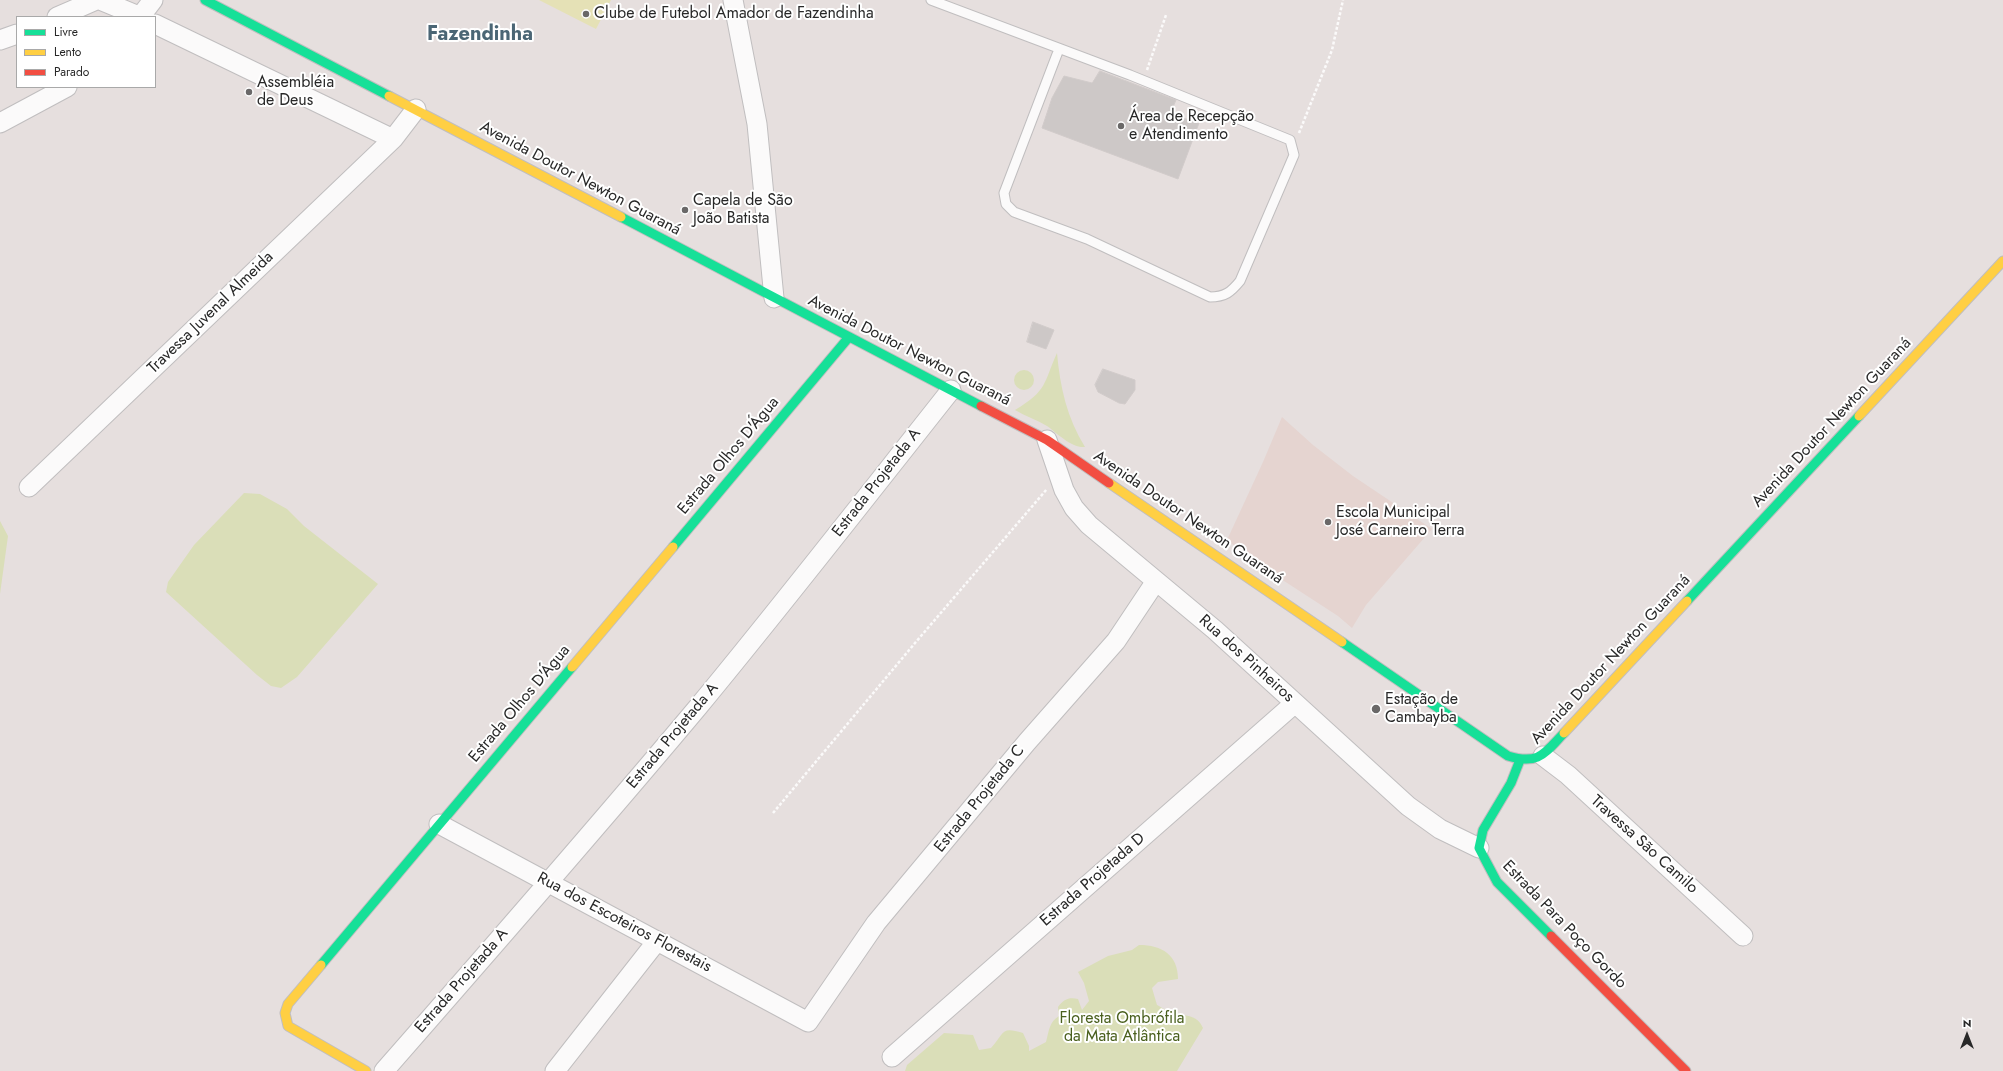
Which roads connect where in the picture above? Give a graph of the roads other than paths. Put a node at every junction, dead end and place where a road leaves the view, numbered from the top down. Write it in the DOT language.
graph roads {
  1 [pos="96,0"];
  2 [pos="100,0"];
  3 [pos="153,0"];
  4 [pos="206,0"];
  5 [pos="733,0"];
  6 [pos="932,0"];
  7 [pos="59,16"];
  8 [pos="139,16"];
  9 [pos="142,16"];
  10 [pos="156,24"];
  11 [pos="16,34"];
  12 [pos="0,40"];
  13 [pos="1059,49"];
  14 [pos="66,88"];
  15 [pos="416,109"];
  16 [pos="0,123"];
  17 [pos="393,139"];
  18 [pos="2003,261"];
  19 [pos="774,298"];
  20 [pos="849,337"];
  21 [pos="951,390"];
  22 [pos="1047,440"];
  23 [pos="30,487"];
  24 [pos="1156,581"];
  25 [pos="1295,703"];
  26 [pos="1543,756"];
  27 [pos="1520,760"];
  28 [pos="439,824"];
  29 [pos="1479,848"];
  30 [pos="549,883"];
  31 [pos="1743,936"];
  32 [pos="657,941"];
  33 [pos="808,1022"];
  34 [pos="892,1057"];
  35 [pos="366,1071"];
  36 [pos="384,1071"];
  37 [pos="555,1071"];
  38 [pos="1686,1071"];
  1 -- 7 [label="street"];
  2 -- 8 [label="street"];
  3 -- 9 [label="street"];
  4 -- 15 [label="main road, Avenida Doutor Newton Guaraná"];
  5 -- 19 [label="street"];
  6 -- 13 [label="lane"];
  10 -- 17 [label="street"];
  11 -- 12 [label="street"];
  13 -- 13 [label="lane"];
  14 -- 16 [label="street"];
  15 -- 17 [label="street, Travessa Juvenal Almeida"];
  15 -- 19 [label="main road, Avenida Doutor Newton Guaraná"];
  17 -- 23 [label="street, Travessa Juvenal Almeida"];
  18 -- 26 [label="main road, Avenida Doutor Newton Guaraná"];
  19 -- 20 [label="main road, Avenida Doutor Newton Guaraná"];
  20 -- 21 [label="main road, Avenida Doutor Newton Guaraná"];
  20 -- 28 [label="main road, Estrada Olhos D'Água"];
  21 -- 22 [label="main road, Avenida Doutor Newton Guaraná"];
  21 -- 30 [label="street, Estrada Projetada A"];
  22 -- 24 [label="street, Rua dos Pinheiros"];
  22 -- 27 [label="main road, Avenida Doutor Newton Guaraná"];
  24 -- 25 [label="street, Rua dos Pinheiros"];
  24 -- 33 [label="street, Estrada Projetada C"];
  25 -- 29 [label="street, Rua dos Pinheiros"];
  25 -- 34 [label="street, Estrada Projetada D"];
  26 -- 27 [label="main road, Avenida Doutor Newton Guaraná"];
  26 -- 31 [label="street, Travessa São Camilo"];
  27 -- 29 [label="main road"];
  28 -- 30 [label="street, Rua dos Escoteiros Florestais"];
  28 -- 35 [label="main road, Estrada Olhos D'Água"];
  29 -- 38 [label="main road, Estrada Para Poço Gordo"];
  30 -- 32 [label="street, Rua dos Escoteiros Florestais"];
  30 -- 36 [label="street, Estrada Projetada A"];
  32 -- 33 [label="street, Rua dos Escoteiros Florestais"];
  32 -- 37 [label="street"];
}
